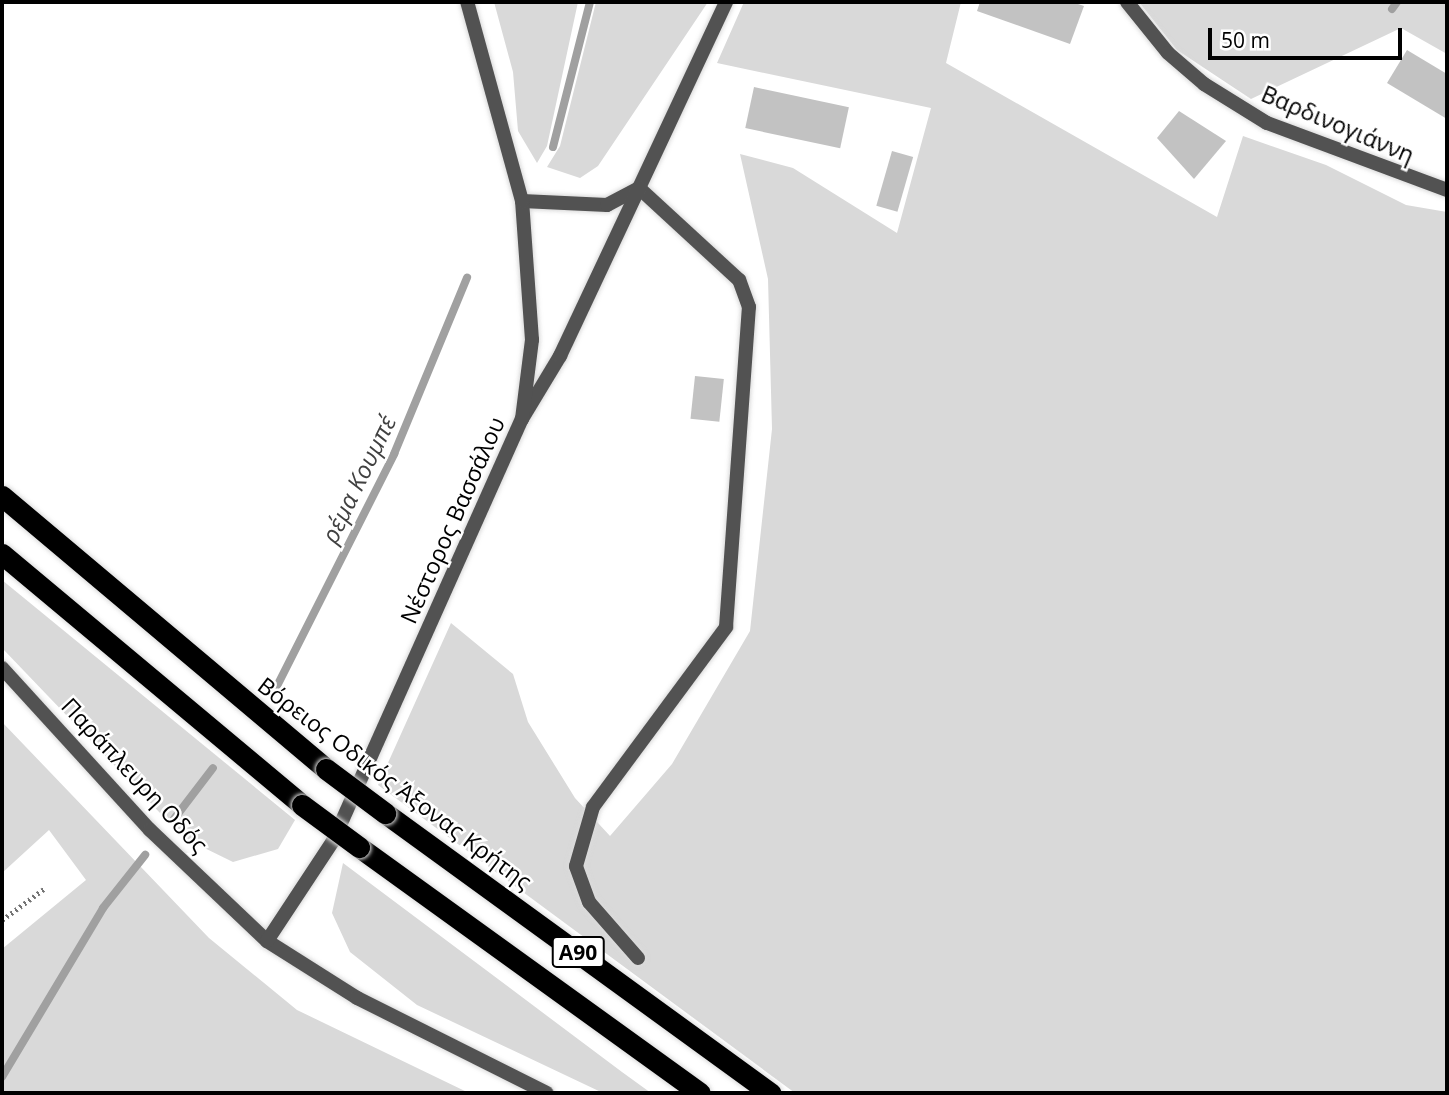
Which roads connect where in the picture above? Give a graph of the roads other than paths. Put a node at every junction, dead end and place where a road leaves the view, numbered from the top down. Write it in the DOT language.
graph roads {
  1 [pos="467,2"];
  2 [pos="726,2"];
  3 [pos="1127,2"];
  4 [pos="639,188"];
  5 [pos="1447,190"];
  6 [pos="522,201"];
  7 [pos="522,419"];
  8 [pos="2,496"];
  9 [pos="2,554"];
  10 [pos="2,668"];
  11 [pos="267,941"];
  12 [pos="638,958"];
  13 [pos="547,1093"];
  14 [pos="700,1093"];
  15 [pos="771,1093"];
  1 -- 6 [label="street, Νέστορος Βασσάλου"];
  2 -- 4 [label="street"];
  3 -- 5 [label="street, Βαρδινογιάννη"];
  4 -- 6 [label="street"];
  4 -- 7 [label="street"];
  4 -- 12 [label="street"];
  6 -- 7 [label="street, Νέστορος Βασσάλου"];
  7 -- 11 [label="street, Νέστορος Βασσάλου"];
  8 -- 15 [label="highway, Βόρειος Οδικός Άξονας Κρήτης / Α90, bridge"];
  9 -- 14 [label="highway, Α90, bridge"];
  10 -- 11 [label="street, Παράπλευρη Οδός"];
  11 -- 13 [label="street, Παράπλευρη Οδός"];
}
